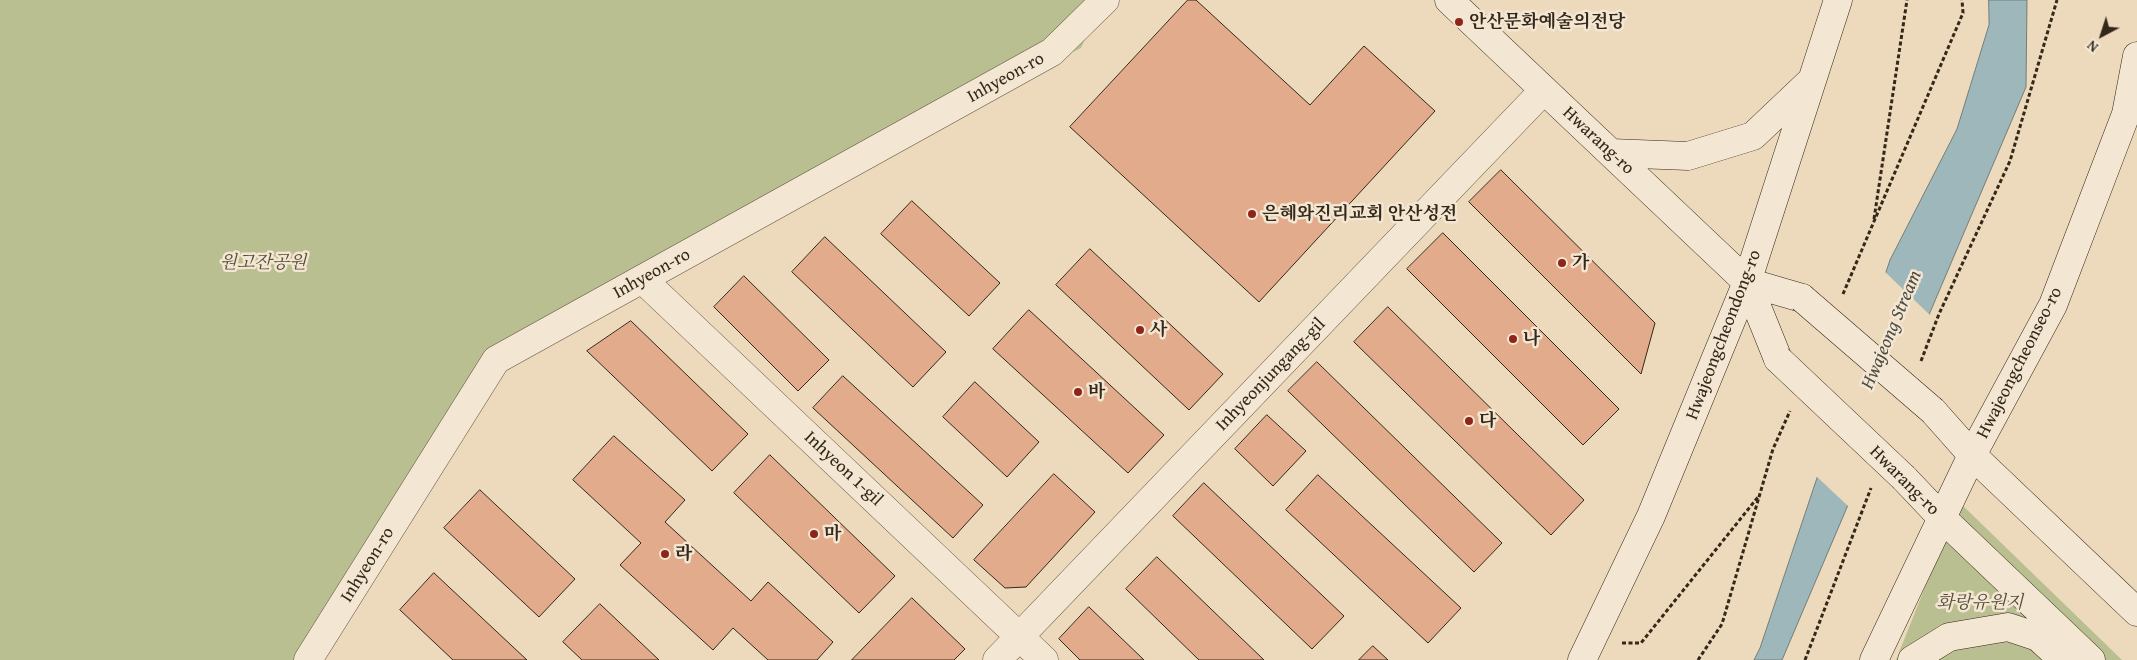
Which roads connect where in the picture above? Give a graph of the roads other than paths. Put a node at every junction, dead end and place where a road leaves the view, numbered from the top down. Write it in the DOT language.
graph roads {
  1 [pos="1105,0"];
  2 [pos="1449,0"];
  3 [pos="1838,0"];
  4 [pos="2137,56"];
  5 [pos="1812,80"];
  6 [pos="1544,90"];
  7 [pos="1611,153"];
  8 [pos="642,279"];
  9 [pos="1747,282"];
  10 [pos="1972,455"];
  11 [pos="1942,518"];
  12 [pos="2137,612"];
  13 [pos="1020,637"];
  14 [pos="1586,652"];
  15 [pos="308,660"];
  16 [pos="997,660"];
  17 [pos="1044,660"];
  18 [pos="1874,660"];
  19 [pos="1912,660"];
  20 [pos="2063,660"];
  21 [pos="2091,660"];
  1 -- 8 [label="street, Inhyeon-ro"];
  2 -- 6 [label="street, Hwarang-ro"];
  3 -- 5 [label="street, Hwajeongcheondong-ro"];
  4 -- 10 [label="street, Hwajeongcheonseo-ro"];
  5 -- 7 [label="street"];
  5 -- 9 [label="street, Hwajeongcheondong-ro"];
  6 -- 7 [label="street, Hwarang-ro"];
  6 -- 13 [label="street, Inhyeonjungang-gil"];
  7 -- 9 [label="street, Hwarang-ro"];
  8 -- 13 [label="street, Inhyeon 1-gil"];
  8 -- 15 [label="street, Inhyeon-ro"];
  9 -- 10 [label="street, Hwarang-ro, bridge"];
  9 -- 11 [label="street, Hwarang-ro, bridge"];
  9 -- 14 [label="street, Hwajeongcheondong-ro"];
  10 -- 11 [label="street, Hwajeongcheonseo-ro"];
  10 -- 12 [label="street, Hwarang-ro"];
  11 -- 18 [label="street, Hwajeongcheonseo-ro"];
  11 -- 21 [label="street, Hwarang-ro"];
  13 -- 16 [label="street, Inhyeonjungang-gil"];
  13 -- 17 [label="street, Inhyeon 1-gil"];
  19 -- 20 [label="street"];
}
